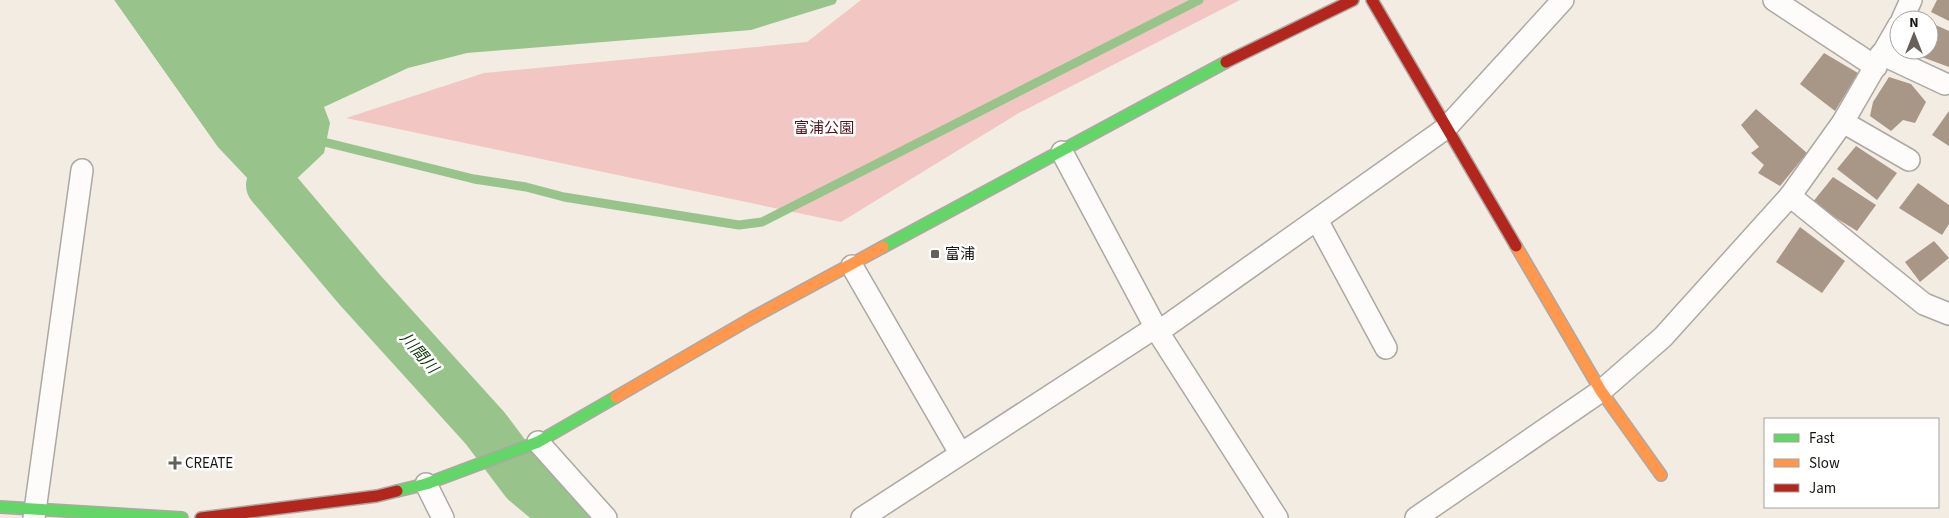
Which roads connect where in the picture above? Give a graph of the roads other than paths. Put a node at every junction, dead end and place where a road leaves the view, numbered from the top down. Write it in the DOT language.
graph roads {
  1 [pos="1354,0"];
  2 [pos="1372,0"];
  3 [pos="1563,0"];
  4 [pos="1774,0"];
  5 [pos="1889,42"];
  6 [pos="1878,60"];
  7 [pos="1945,84"];
  8 [pos="1844,122"];
  9 [pos="1446,128"];
  10 [pos="1062,152"];
  11 [pos="1909,160"];
  12 [pos="82,170"];
  13 [pos="1790,196"];
  14 [pos="1317,220"];
  15 [pos="852,266"];
  16 [pos="1949,314"];
  17 [pos="1157,330"];
  18 [pos="1386,348"];
  19 [pos="1601,391"];
  20 [pos="538,442"];
  21 [pos="960,453"];
  22 [pos="1661,475"];
  23 [pos="426,484"];
  24 [pos="0,507"];
  25 [pos="330,510"];
  26 [pos="34,514"];
  27 [pos="182,518"];
  28 [pos="201,518"];
  29 [pos="443,518"];
  30 [pos="606,518"];
  31 [pos="862,518"];
  32 [pos="1277,518"];
  33 [pos="1416,518"];
  1 -- 10 [label="street"];
  2 -- 9 [label="street"];
  3 -- 9 [label="street"];
  4 -- 6 [label="street"];
  5 -- 6 [label="street"];
  6 -- 7 [label="street"];
  6 -- 8 [label="street"];
  8 -- 11 [label="street"];
  8 -- 13 [label="street"];
  9 -- 14 [label="street"];
  9 -- 19 [label="street"];
  10 -- 15 [label="street"];
  10 -- 17 [label="street"];
  12 -- 26 [label="street"];
  13 -- 16 [label="street"];
  13 -- 19 [label="street"];
  14 -- 17 [label="street"];
  14 -- 18 [label="street"];
  15 -- 20 [label="street"];
  15 -- 21 [label="street"];
  17 -- 21 [label="street"];
  17 -- 32 [label="street"];
  19 -- 22 [label="street"];
  19 -- 33 [label="street"];
  20 -- 23 [label="street"];
  20 -- 30 [label="street"];
  21 -- 31 [label="street"];
  23 -- 25 [label="street"];
  23 -- 29 [label="street"];
  24 -- 26 [label="street"];
  25 -- 28 [label="street"];
  26 -- 27 [label="street"];
}
